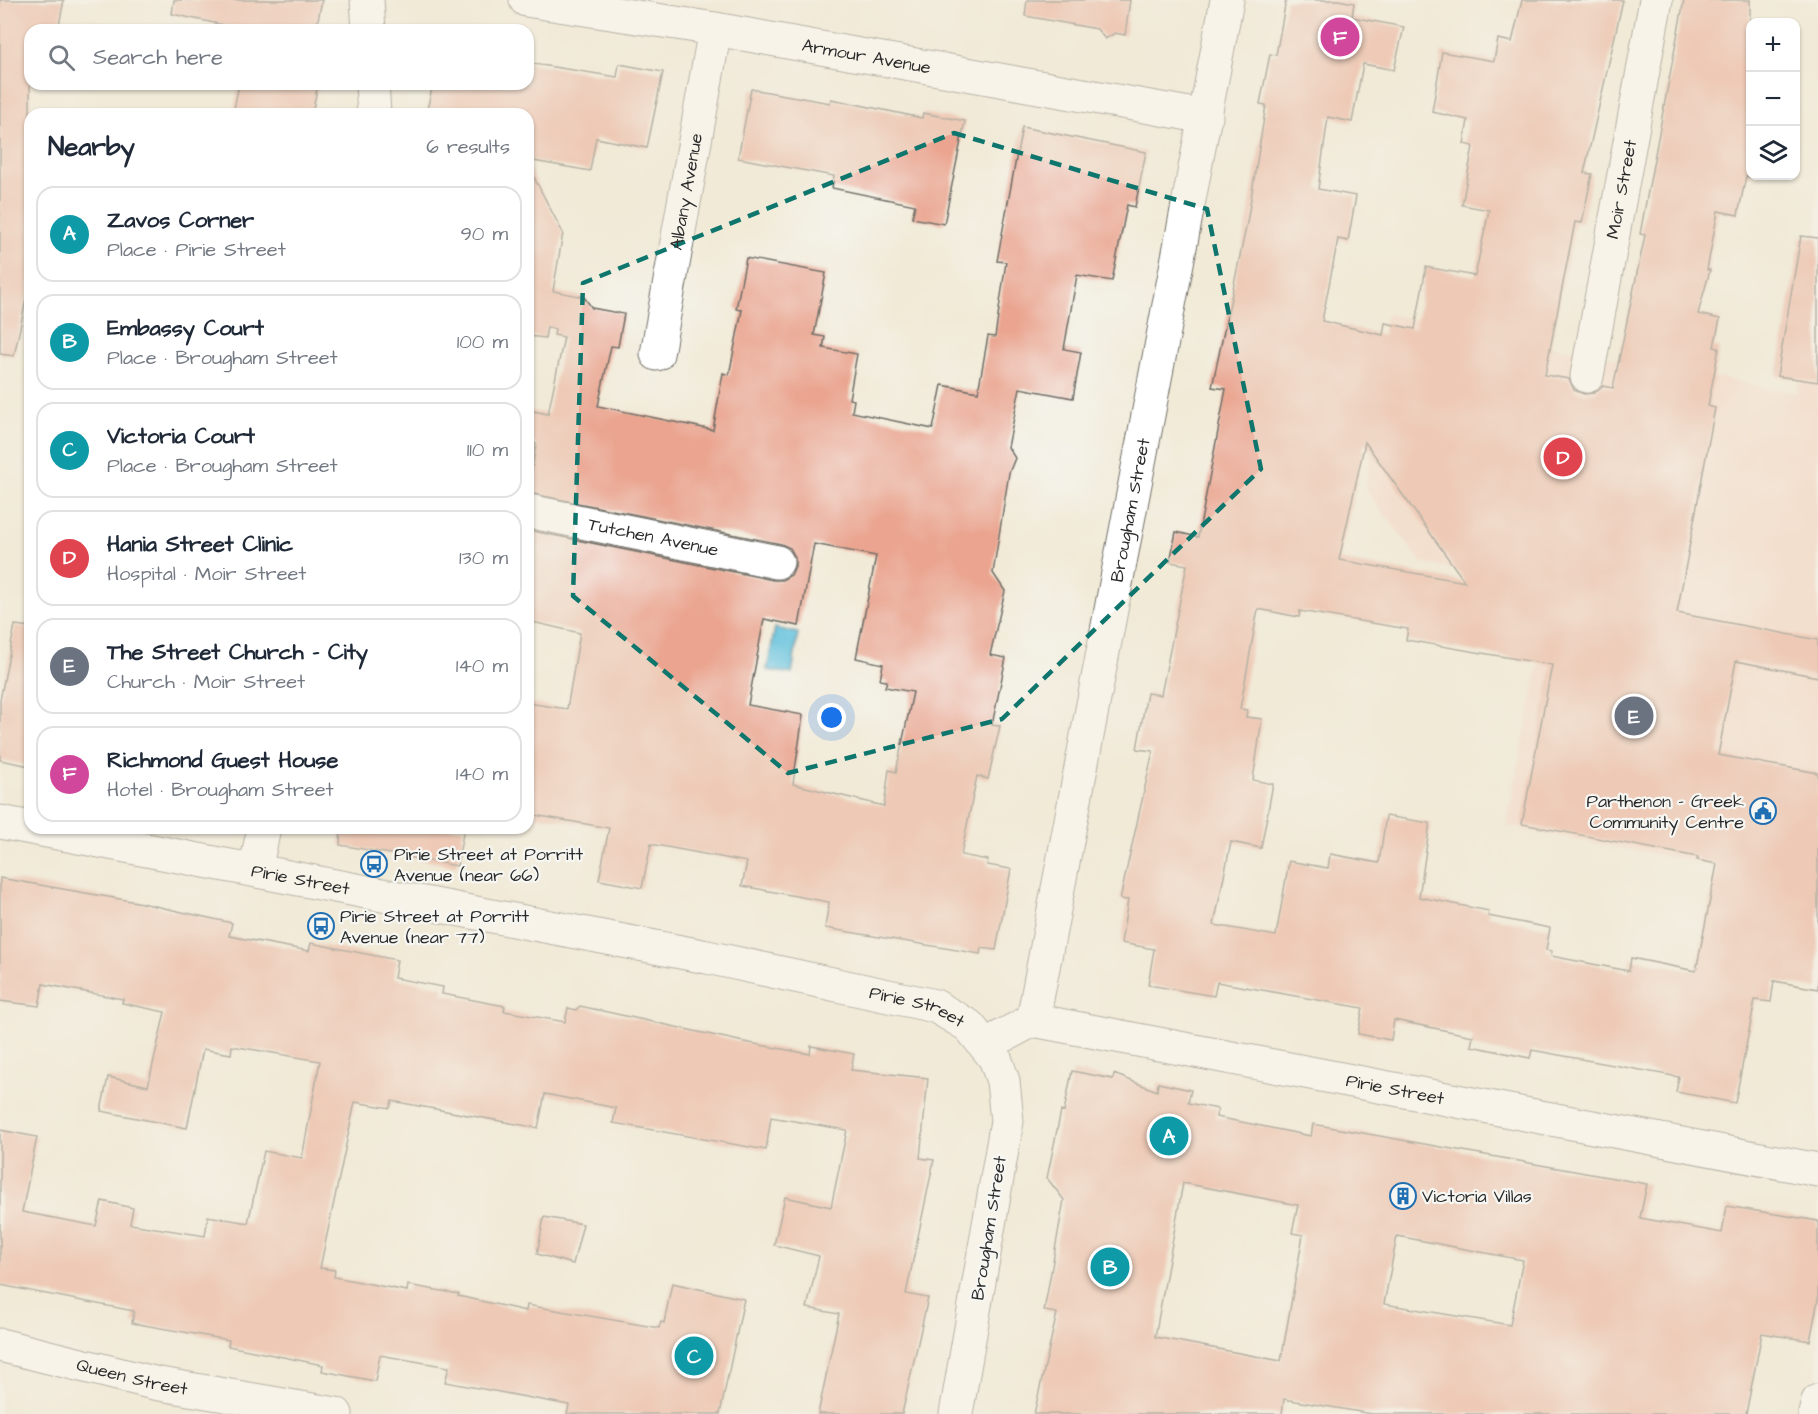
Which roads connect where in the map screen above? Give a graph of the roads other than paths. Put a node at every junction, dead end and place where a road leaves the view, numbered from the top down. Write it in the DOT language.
graph roads {
  1 [pos="367,0"];
  2 [pos="526,0"];
  3 [pos="1227,0"];
  4 [pos="1656,0"];
  5 [pos="369,24"];
  6 [pos="715,29"];
  7 [pos="372,90"];
  8 [pos="374,108"];
  9 [pos="1206,117"];
  10 [pos="657,354"];
  11 [pos="1587,376"];
  12 [pos="534,512"];
  13 [pos="777,562"];
  14 [pos="0,822"];
  15 [pos="24,827"];
  16 [pos="64,834"];
  17 [pos="263,834"];
  18 [pos="255,870"];
  19 [pos="1033,1020"];
  20 [pos="986,1045"];
  21 [pos="1818,1170"];
  22 [pos="0,1345"];
  23 [pos="1818,1401"];
  24 [pos="336,1414"];
  25 [pos="956,1414"];
  26 [pos="1815,1414"];
  1 -- 5 [label="street"];
  2 -- 6 [label="street, Armour Avenue"];
  3 -- 9 [label="street, Brougham Street"];
  4 -- 11 [label="street, Moir Street"];
  6 -- 9 [label="street, Armour Avenue"];
  6 -- 10 [label="street, Albany Avenue"];
  7 -- 8 [label="street"];
  9 -- 19 [label="street, Brougham Street"];
  12 -- 13 [label="street, Tutchen Avenue"];
  14 -- 15 [label="street, Pirie Street"];
  16 -- 18 [label="street, Pirie Street"];
  17 -- 18 [label="street"];
  18 -- 20 [label="street, Pirie Street"];
  19 -- 20 [label="street"];
  19 -- 21 [label="street, Pirie Street"];
  20 -- 25 [label="street, Brougham Street"];
  22 -- 24 [label="street, Queen Street"];
  23 -- 26 [label="street"];
}
